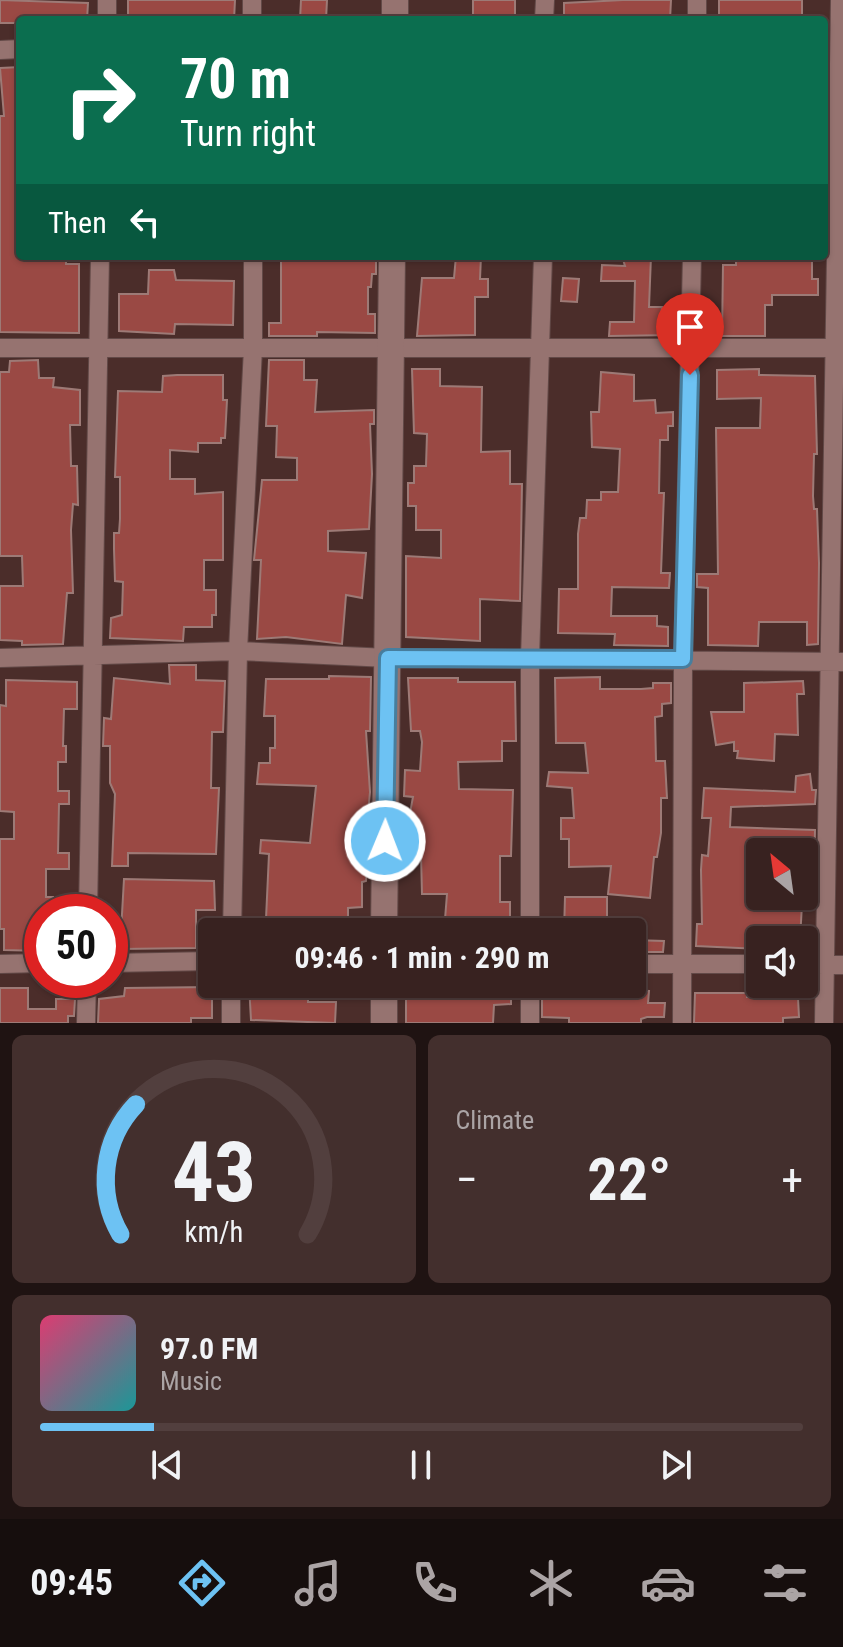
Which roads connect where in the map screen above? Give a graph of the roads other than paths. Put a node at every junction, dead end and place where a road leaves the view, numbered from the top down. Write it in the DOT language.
graph roads {
  1 [pos="840,0"];
  2 [pos="836,40"];
  3 [pos="100,260"];
  4 [pos="253,260"];
  5 [pos="392,260"];
  6 [pos="543,260"];
  7 [pos="692,260"];
  8 [pos="0,348"];
  9 [pos="97,348"];
  10 [pos="253,348"];
  11 [pos="391,348"];
  12 [pos="542,348"];
  13 [pos="690,348"];
  14 [pos="840,348"];
  15 [pos="238,651"];
  16 [pos="0,658"];
  17 [pos="92,658"];
  18 [pos="388,658"];
  19 [pos="530,658"];
  20 [pos="683,659"];
  21 [pos="836,662"];
  22 [pos="88,894"];
  23 [pos="232,918"];
  24 [pos="384,918"];
  25 [pos="530,918"];
  26 [pos="198,961"];
  27 [pos="682,962"];
  28 [pos="24,963"];
  29 [pos="128,963"];
  30 [pos="646,963"];
  31 [pos="0,964"];
  32 [pos="746,964"];
  33 [pos="834,965"];
  34 [pos="87,998"];
  35 [pos="231,998"];
  36 [pos="384,998"];
  37 [pos="530,998"];
  38 [pos="86,1023"];
  39 [pos="231,1023"];
  40 [pos="384,1023"];
  41 [pos="530,1023"];
  42 [pos="682,1023"];
  43 [pos="824,1023"];
  1 -- 2 [label="street"];
  2 -- 14 [label="street"];
  3 -- 9 [label="street"];
  4 -- 10 [label="street"];
  5 -- 11 [label="main road"];
  6 -- 12 [label="street"];
  7 -- 13 [label="street"];
  8 -- 9 [label="street"];
  9 -- 10 [label="street"];
  9 -- 17 [label="street"];
  10 -- 11 [label="street"];
  10 -- 15 [label="street"];
  11 -- 12 [label="street"];
  11 -- 18 [label="main road"];
  12 -- 13 [label="street"];
  12 -- 19 [label="street"];
  13 -- 14 [label="street"];
  13 -- 20 [label="street"];
  14 -- 21 [label="street"];
  15 -- 17 [label="street"];
  15 -- 18 [label="street"];
  15 -- 23 [label="street"];
  16 -- 17 [label="street"];
  17 -- 22 [label="street"];
  18 -- 19 [label="street"];
  18 -- 24 [label="main road"];
  19 -- 20 [label="street"];
  19 -- 25 [label="street"];
  20 -- 21 [label="street"];
  20 -- 27 [label="street"];
  21 -- 33 [label="street"];
  26 -- 29 [label="street"];
  27 -- 30 [label="street"];
  27 -- 32 [label="street"];
  27 -- 42 [label="street"];
  28 -- 31 [label="street"];
  33 -- 43 [label="street"];
  34 -- 38 [label="street"];
  35 -- 39 [label="street"];
  36 -- 40 [label="main road"];
  37 -- 41 [label="street"];
}
